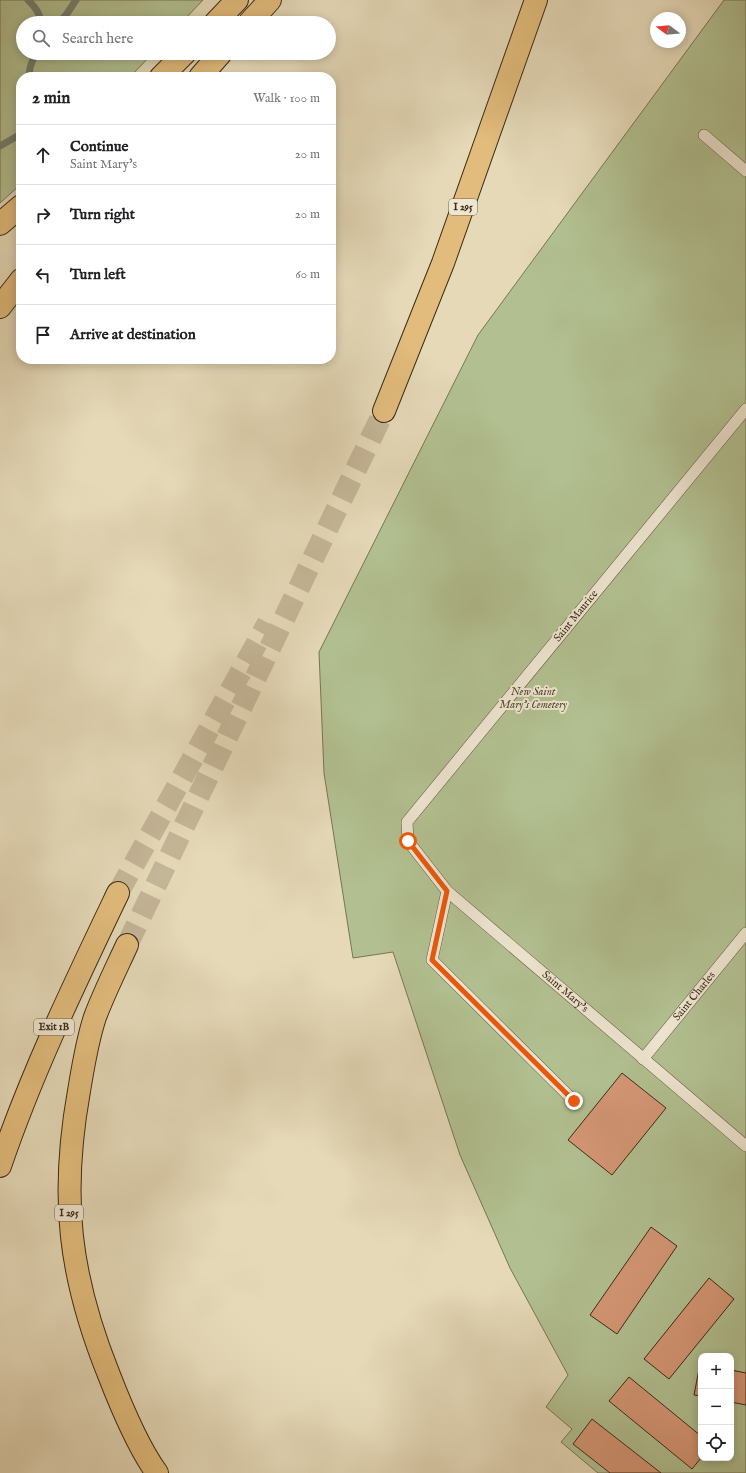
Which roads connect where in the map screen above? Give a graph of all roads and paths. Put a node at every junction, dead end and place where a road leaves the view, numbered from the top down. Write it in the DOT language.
graph roads {
  1 [pos="237,0"];
  2 [pos="270,0"];
  3 [pos="536,0"];
  4 [pos="221,16"];
  5 [pos="255,16"];
  6 [pos="178,60"];
  7 [pos="216,60"];
  8 [pos="167,72"];
  9 [pos="205,72"];
  10 [pos="704,135"];
  11 [pos="746,170"];
  12 [pos="16,210"];
  13 [pos="0,224"];
  14 [pos="16,286"];
  15 [pos="0,307"];
  16 [pos="746,410"];
  17 [pos="384,411"];
  18 [pos="407,822"];
  19 [pos="447,891"];
  20 [pos="118,893"];
  21 [pos="746,933"];
  22 [pos="127,945"];
  23 [pos="643,1059"];
  24 [pos="574,1101"];
  25 [pos="746,1146"];
  26 [pos="0,1166"];
  27 [pos="157,1473"];
  1 -- 4 [label="highway"];
  2 -- 5 [label="highway"];
  3 -- 17 [label="highway, I 295"];
  6 -- 8 [label="highway"];
  7 -- 9 [label="highway"];
  10 -- 11 [label="lane"];
  12 -- 13 [label="highway"];
  14 -- 15 [label="highway"];
  16 -- 18 [label="lane, Saint Maurice"];
  18 -- 19 [label="lane, Saint Mary's"];
  19 -- 23 [label="lane, Saint Mary's"];
  19 -- 24 [label="lane"];
  20 -- 26 [label="highway, Exit 1B"];
  21 -- 23 [label="lane, Saint Charles"];
  22 -- 27 [label="highway, I 295"];
  23 -- 25 [label="lane, Saint Mary's"];
}
